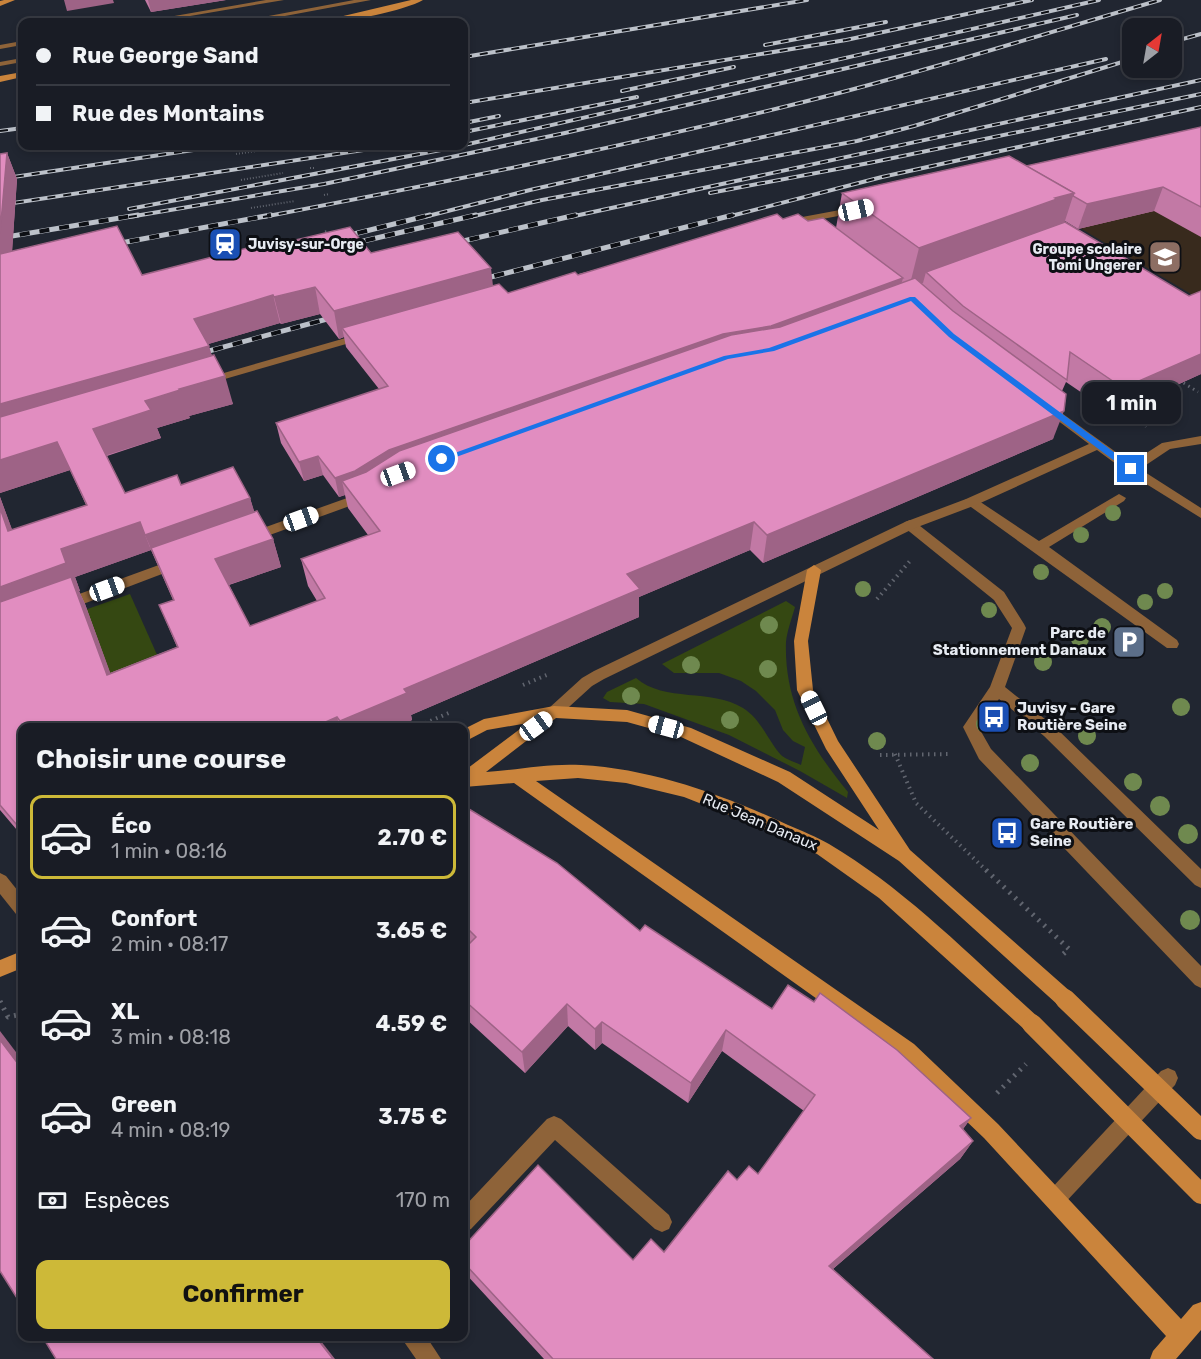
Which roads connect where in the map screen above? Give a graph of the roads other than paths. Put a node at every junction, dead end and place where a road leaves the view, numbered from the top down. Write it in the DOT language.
graph roads {
  1 [pos="11,0"];
  2 [pos="280,0"];
  3 [pos="367,0"];
  4 [pos="419,0"];
  5 [pos="0,4"];
  6 [pos="169,18"];
  7 [pos="264,18"];
  8 [pos="346,18"];
  9 [pos="18,44"];
  10 [pos="0,47"];
  11 [pos="18,61"];
  12 [pos="0,64"];
  13 [pos="18,76"];
  14 [pos="0,79"];
  15 [pos="870,207"];
  16 [pos="809,220"];
  17 [pos="771,225"];
  18 [pos="821,230"];
  19 [pos="376,332"];
  20 [pos="193,386"];
  21 [pos="1032,395"];
  22 [pos="1201,440"];
  23 [pos="1098,445"];
  24 [pos="1131,469"];
  25 [pos="373,490"];
  26 [pos="1119,498"];
  27 [pos="971,502"];
  28 [pos="1201,514"];
  29 [pos="910,525"];
  30 [pos="243,540"];
  31 [pos="1039,547"];
  32 [pos="188,560"];
  33 [pos="814,570"];
  34 [pos="55,608"];
  35 [pos="1172,644"];
  36 [pos="997,689"];
  37 [pos="554,712"];
  38 [pos="468,734"];
  39 [pos="468,778"];
  40 [pos="519,778"];
  41 [pos="468,781"];
  42 [pos="905,856"];
  43 [pos="1201,880"];
  44 [pos="0,881"];
  45 [pos="18,903"];
  46 [pos="18,961"];
  47 [pos="0,969"];
  48 [pos="1201,979"];
  49 [pos="1168,1078"];
  50 [pos="1201,1130"];
  51 [pos="1201,1194"];
  52 [pos="1054,1199"];
  53 [pos="468,1218"];
  54 [pos="662,1222"];
  55 [pos="1201,1313"];
  56 [pos="1181,1336"];
  57 [pos="415,1341"];
  58 [pos="430,1359"];
  59 [pos="1161,1359"];
  1 -- 5 [label="main road"];
  2 -- 6 [label="street"];
  3 -- 7 [label="street"];
  4 -- 8 [label="main road"];
  9 -- 10 [label="street"];
  11 -- 12 [label="street"];
  13 -- 14 [label="main road"];
  15 -- 16 [label="street"];
  16 -- 17 [label="street"];
  16 -- 18 [label="street"];
  19 -- 20 [label="street"];
  21 -- 23 [label="street"];
  22 -- 24 [label="street"];
  23 -- 24 [label="street"];
  23 -- 27 [label="street"];
  24 -- 28 [label="street"];
  25 -- 30 [label="street"];
  26 -- 31 [label="street"];
  27 -- 29 [label="street"];
  27 -- 31 [label="street"];
  29 -- 33 [label="street"];
  29 -- 36 [label="street"];
  31 -- 35 [label="street"];
  32 -- 34 [label="street"];
  33 -- 37 [label="street"];
  33 -- 42 [label="main road"];
  36 -- 43 [label="street"];
  36 -- 48 [label="street"];
  37 -- 38 [label="main road"];
  37 -- 39 [label="main road"];
  37 -- 42 [label="main road"];
  40 -- 41 [label="main road, Rue Jean Danaux"];
  40 -- 51 [label="main road, Rue Jean Danaux, bridge"];
  40 -- 52 [label="main road"];
  42 -- 50 [label="main road, bridge"];
  44 -- 45 [label="street"];
  46 -- 47 [label="main road"];
  49 -- 52 [label="street"];
  52 -- 56 [label="main road"];
  53 -- 54 [label="street"];
  55 -- 56 [label="main road"];
  56 -- 59 [label="main road"];
  57 -- 58 [label="street"];
}
